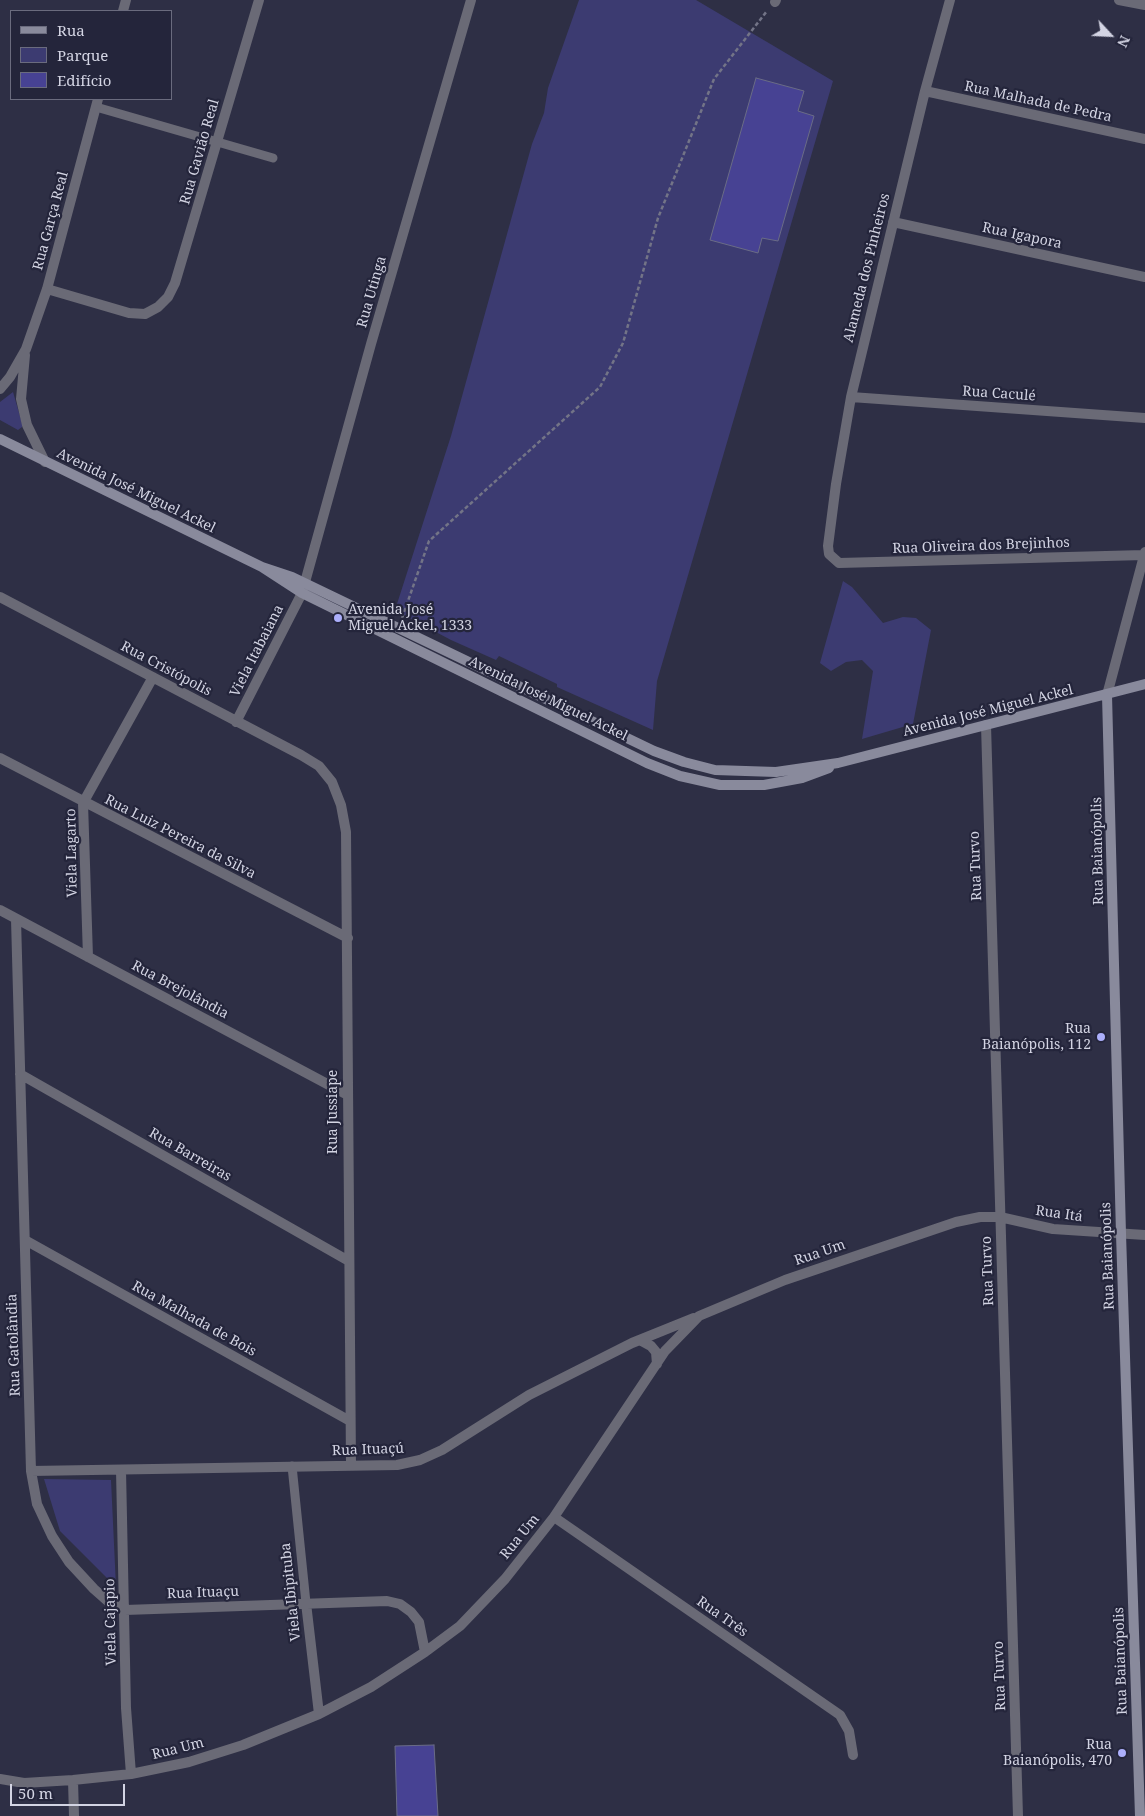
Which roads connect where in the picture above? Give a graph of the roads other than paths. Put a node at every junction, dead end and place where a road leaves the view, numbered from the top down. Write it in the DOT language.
graph roads {
  1 [pos="259,0"];
  2 [pos="471,0"];
  3 [pos="950,0"];
  4 [pos="1119,0"];
  5 [pos="1145,6"];
  6 [pos="925,91"];
  7 [pos="97,103"];
  8 [pos="1145,139"];
  9 [pos="217,142"];
  10 [pos="273,158"];
  11 [pos="893,222"];
  12 [pos="1145,277"];
  13 [pos="47,289"];
  14 [pos="26,350"];
  15 [pos="0,389"];
  16 [pos="851,397"];
  17 [pos="1145,418"];
  18 [pos="0,439"];
  19 [pos="46,462"];
  20 [pos="828,546"];
  21 [pos="1145,554"];
  22 [pos="303,588"];
  23 [pos="0,597"];
  24 [pos="152,677"];
  25 [pos="1145,684"];
  26 [pos="1107,695"];
  27 [pos="236,722"];
  28 [pos="986,725"];
  29 [pos="0,758"];
  30 [pos="838,763"];
  31 [pos="319,766"];
  32 [pos="83,803"];
  33 [pos="0,910"];
  34 [pos="16,919"];
  35 [pos="348,938"];
  36 [pos="88,957"];
  37 [pos="20,1074"];
  38 [pos="346,1094"];
  39 [pos="1000,1217"];
  40 [pos="1121,1234"];
  41 [pos="1145,1235"];
  42 [pos="25,1240"];
  43 [pos="347,1260"];
  44 [pos="700,1316"];
  45 [pos="640,1340"];
  46 [pos="657,1364"];
  47 [pos="350,1421"];
  48 [pos="350,1465"];
  49 [pos="292,1466"];
  50 [pos="121,1470"];
  51 [pos="31,1472"];
  52 [pos="554,1517"];
  53 [pos="306,1603"];
  54 [pos="124,1610"];
  55 [pos="425,1652"];
  56 [pos="319,1714"];
  57 [pos="853,1754"];
  58 [pos="131,1774"];
  59 [pos="0,1780"];
  60 [pos="74,1780"];
  61 [pos="74,1816"];
  62 [pos="1018,1816"];
  63 [pos="1140,1816"];
  1 -- 9 [label="street, Rua Gavião Real"];
  2 -- 22 [label="street, Rua Utinga"];
  3 -- 6 [label="street, Alameda dos Pinheiros"];
  4 -- 5 [label="street"];
  6 -- 8 [label="street, Rua Malhada de Pedra"];
  6 -- 11 [label="street, Alameda dos Pinheiros"];
  7 -- 9 [label="lane"];
  7 -- 13 [label="street, Rua Garça Real"];
  9 -- 10 [label="lane"];
  9 -- 13 [label="street, Rua Gavião Real"];
  11 -- 12 [label="street, Rua Igapora"];
  11 -- 16 [label="street, Alameda dos Pinheiros"];
  13 -- 14 [label="street, Rua Garça Real"];
  14 -- 15 [label="street"];
  14 -- 19 [label="street"];
  16 -- 17 [label="street, Rua Caculé"];
  16 -- 20 [label="street, Alameda dos Pinheiros"];
  18 -- 19 [label="street, Avenida José Miguel Ackel"];
  19 -- 22 [label="street, Avenida José Miguel Ackel"];
  20 -- 21 [label="street, Rua Oliveira dos Brejinhos"];
  21 -- 26 [label="street"];
  22 -- 27 [label="street, Viela Itabaiana"];
  22 -- 30 [label="street, Avenida José Miguel Ackel"];
  22 -- 30 [label="street, Avenida José Miguel Ackel"];
  23 -- 24 [label="street, Rua Cristópolis"];
  24 -- 27 [label="street, Rua Cristópolis"];
  24 -- 32 [label="street, Viela Lagarto"];
  25 -- 26 [label="street, Avenida José Miguel Ackel"];
  26 -- 28 [label="street, Avenida José Miguel Ackel"];
  26 -- 40 [label="street, Rua Baianópolis"];
  27 -- 31 [label="street, Rua Cristópolis"];
  28 -- 30 [label="street, Avenida José Miguel Ackel"];
  28 -- 39 [label="street, Rua Turvo"];
  29 -- 32 [label="street, Rua Luiz Pereira da Silva"];
  31 -- 35 [label="street, Rua Jussiape"];
  32 -- 35 [label="street, Rua Luiz Pereira da Silva"];
  32 -- 36 [label="street, Viela Lagarto"];
  33 -- 34 [label="street, Rua Brejolândia"];
  34 -- 36 [label="street, Rua Brejolândia"];
  34 -- 37 [label="street, Rua Gatolândia"];
  35 -- 38 [label="street, Rua Jussiape"];
  36 -- 38 [label="street, Rua Brejolândia"];
  37 -- 42 [label="street, Rua Gatolândia"];
  37 -- 43 [label="street, Rua Barreiras"];
  38 -- 43 [label="street, Rua Jussiape"];
  39 -- 40 [label="street, Rua Itá"];
  39 -- 44 [label="street, Rua Um"];
  39 -- 62 [label="street, Rua Turvo"];
  40 -- 41 [label="street, Rua Itá"];
  40 -- 63 [label="street, Rua Baianópolis"];
  42 -- 47 [label="street, Rua Malhada de Bois"];
  42 -- 51 [label="street, Rua Gatolândia"];
  43 -- 47 [label="street, Rua Jussiape"];
  44 -- 45 [label="street, Rua Ituaçú"];
  44 -- 46 [label="street, Rua Um"];
  45 -- 46 [label="street"];
  45 -- 48 [label="street, Rua Ituaçú"];
  46 -- 52 [label="street, Rua Um"];
  47 -- 48 [label="street, Rua Jussiape"];
  48 -- 49 [label="street, Rua Ituaçú"];
  49 -- 50 [label="street, Rua Ituaçú"];
  49 -- 53 [label="lane, Viela Ibipituba"];
  50 -- 51 [label="street, Rua Ituaçú"];
  50 -- 54 [label="street, Viela Cajapio"];
  51 -- 54 [label="street"];
  52 -- 55 [label="street, Rua Um"];
  52 -- 57 [label="street, Rua Três"];
  53 -- 54 [label="street, Rua Ituaçu"];
  53 -- 55 [label="street, Rua Ituaçu"];
  53 -- 56 [label="street, Viela Ibipituba"];
  54 -- 58 [label="street, Viela Cajapio"];
  55 -- 56 [label="street, Rua Um"];
  56 -- 58 [label="street, Rua Um"];
  58 -- 60 [label="street, Rua Um"];
  59 -- 60 [label="street, Rua Um"];
  60 -- 61 [label="street"];
}
